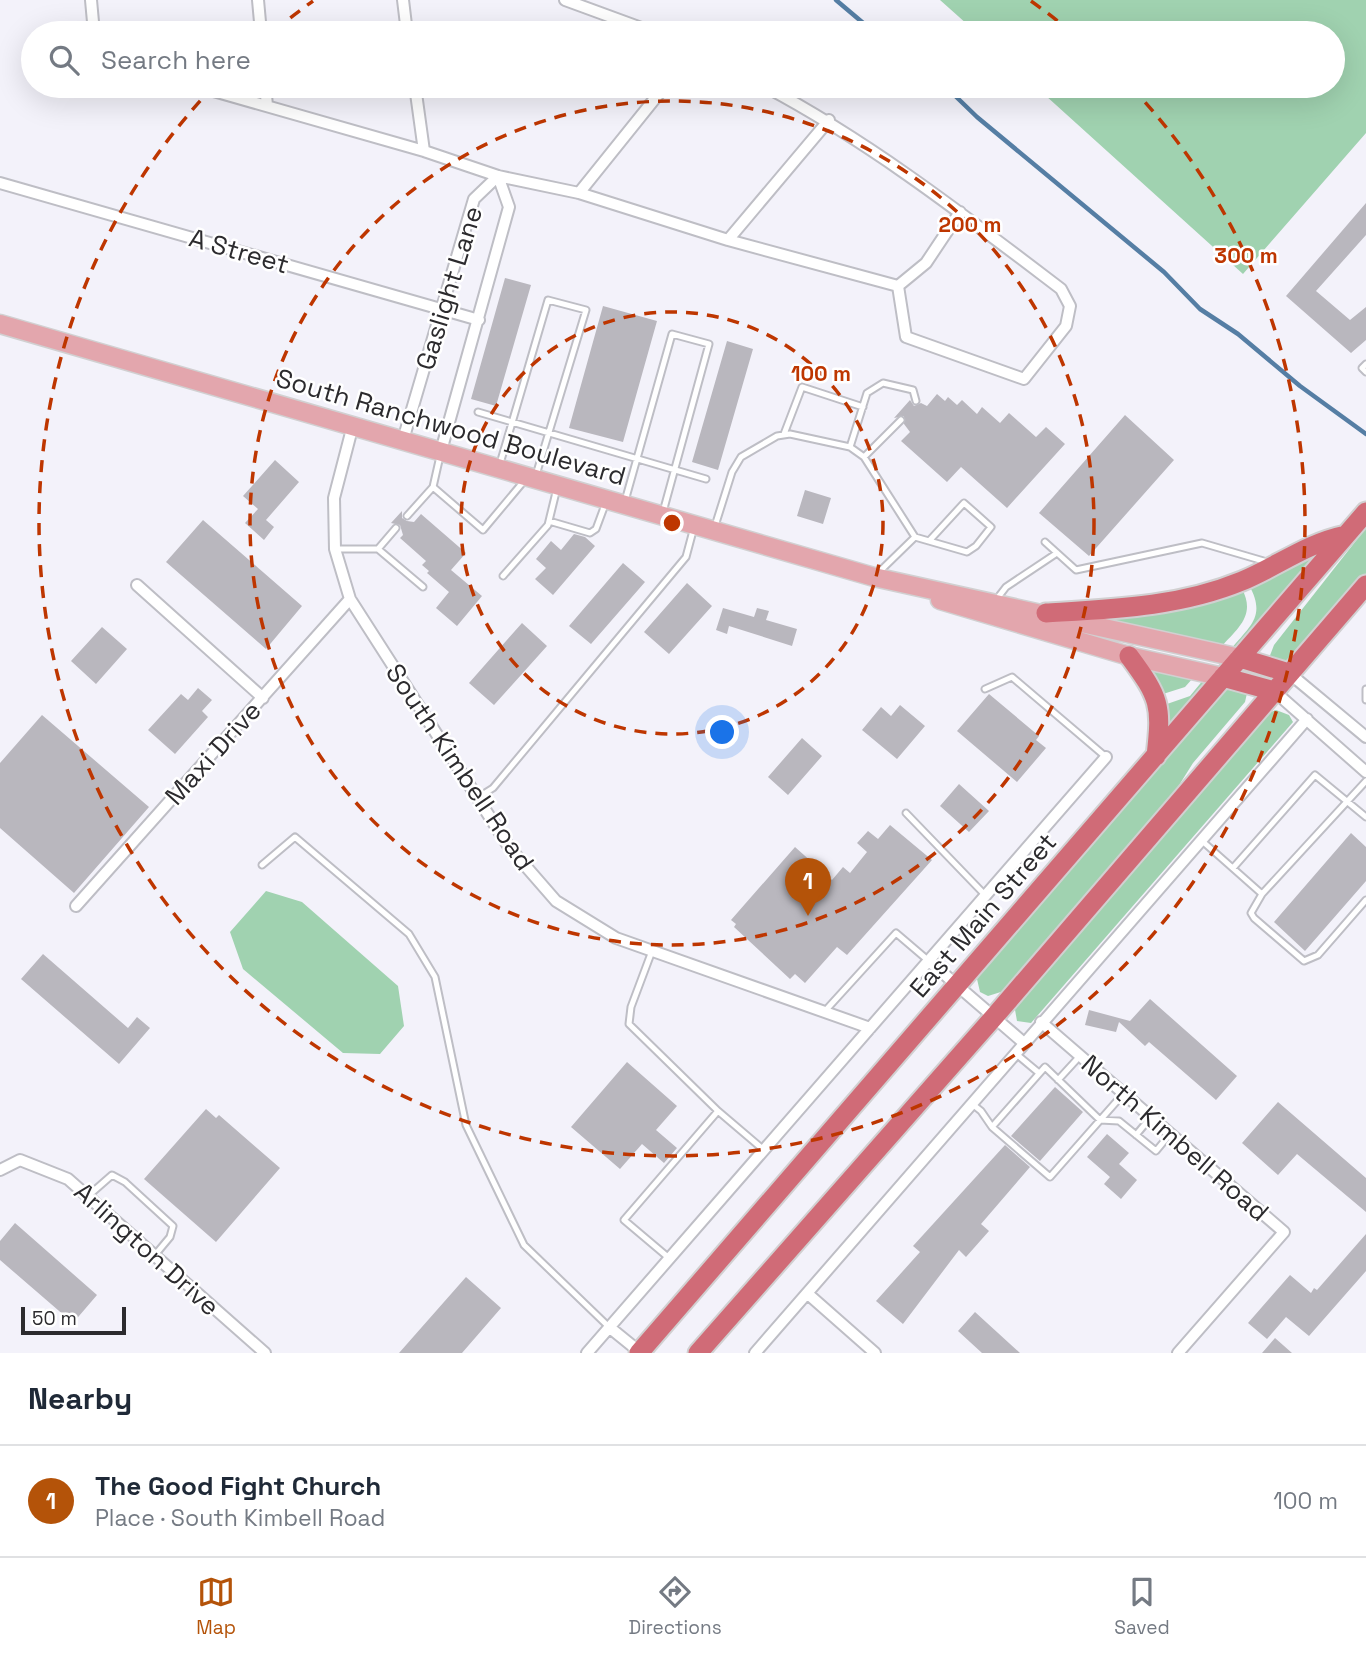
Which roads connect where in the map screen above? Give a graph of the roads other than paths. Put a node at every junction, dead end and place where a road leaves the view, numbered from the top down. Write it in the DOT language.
graph roads {
  1 [pos="91,0"];
  2 [pos="258,0"];
  3 [pos="403,0"];
  4 [pos="565,0"];
  5 [pos="93,21"];
  6 [pos="260,21"];
  7 [pos="406,21"];
  8 [pos="622,21"];
  9 [pos="240,98"];
  10 [pos="266,98"];
  11 [pos="417,98"];
  12 [pos="656,98"];
  13 [pos="787,98"];
  14 [pos="267,105"];
  15 [pos="829,120"];
  16 [pos="424,151"];
  17 [pos="498,176"];
  18 [pos="0,183"];
  19 [pos="579,193"];
  20 [pos="960,212"];
  21 [pos="728,240"];
  22 [pos="898,286"];
  23 [pos="441,309"];
  24 [pos="479,320"];
  25 [pos="0,324"];
  26 [pos="1366,364"];
  27 [pos="1366,372"];
  28 [pos="916,401"];
  29 [pos="863,407"];
  30 [pos="478,411"];
  31 [pos="901,420"];
  32 [pos="512,421"];
  33 [pos="353,425"];
  34 [pos="549,430"];
  35 [pos="785,434"];
  36 [pos="403,440"];
  37 [pos="850,447"];
  38 [pos="441,451"];
  39 [pos="638,456"];
  40 [pos="864,457"];
  41 [pos="499,468"];
  42 [pos="674,468"];
  43 [pos="532,477"];
  44 [pos="706,479"];
  45 [pos="558,485"];
  46 [pos="433,487"];
  47 [pos="616,502"];
  48 [pos="1366,512"];
  49 [pos="662,515"];
  50 [pos="407,516"];
  51 [pos="549,521"];
  52 [pos="695,524"];
  53 [pos="396,528"];
  54 [pos="714,530"];
  55 [pos="1346,535"];
  56 [pos="915,537"];
  57 [pos="929,541"];
  58 [pos="1045,541"];
  59 [pos="378,549"];
  60 [pos="335,550"];
  61 [pos="1057,552"];
  62 [pos="1273,565"];
  63 [pos="503,576"];
  64 [pos="881,579"];
  65 [pos="137,585"];
  66 [pos="1366,585"];
  67 [pos="423,587"];
  68 [pos="350,599"];
  69 [pos="995,602"];
  70 [pos="1046,613"];
  71 [pos="1129,656"];
  72 [pos="1240,658"];
  73 [pos="1289,673"];
  74 [pos="1223,677"];
  75 [pos="985,689"];
  76 [pos="1366,689"];
  77 [pos="1274,691"];
  78 [pos="263,698"];
  79 [pos="1366,700"];
  80 [pos="1307,719"];
  81 [pos="1366,737"];
  82 [pos="1106,757"];
  83 [pos="1156,757"];
  84 [pos="1366,772"];
  85 [pos="1366,781"];
  86 [pos="477,798"];
  87 [pos="1349,802"];
  88 [pos="906,813"];
  89 [pos="1366,817"];
  90 [pos="1200,840"];
  91 [pos="261,865"];
  92 [pos="1233,868"];
  93 [pos="1262,894"];
  94 [pos="986,896"];
  95 [pos="1366,900"];
  96 [pos="76,906"];
  97 [pos="652,951"];
  98 [pos="930,962"];
  99 [pos="956,986"];
  100 [pos="825,1012"];
  101 [pos="993,1017"];
  102 [pos="1041,1022"];
  103 [pos="870,1028"];
  104 [pos="1024,1043"];
  105 [pos="1015,1053"];
  106 [pos="1080,1056"];
  107 [pos="1039,1073"];
  108 [pos="1058,1080"];
  109 [pos="1124,1093"];
  110 [pos="971,1103"];
  111 [pos="719,1111"];
  112 [pos="1151,1117"];
  113 [pos="1100,1120"];
  114 [pos="992,1127"];
  115 [pos="1170,1134"];
  116 [pos="1136,1135"];
  117 [pos="765,1151"];
  118 [pos="0,1170"];
  119 [pos="88,1196"];
  120 [pos="154,1256"];
  121 [pos="669,1258"];
  122 [pos="808,1293"];
  123 [pos="609,1327"];
  124 [pos="265,1353"];
  125 [pos="587,1353"];
  126 [pos="640,1353"];
  127 [pos="698,1353"];
  128 [pos="755,1353"];
  129 [pos="875,1353"];
  130 [pos="1178,1353"];
  1 -- 5 [label="street"];
  2 -- 6 [label="street"];
  3 -- 7 [label="street"];
  4 -- 8 [label="street"];
  9 -- 14 [label="street"];
  10 -- 14 [label="street"];
  11 -- 16 [label="street"];
  12 -- 19 [label="street"];
  13 -- 15 [label="street"];
  14 -- 16 [label="street"];
  15 -- 20 [label="street"];
  15 -- 21 [label="street"];
  16 -- 17 [label="street"];
  17 -- 19 [label="street"];
  17 -- 23 [label="street, Gaslight Lane"];
  17 -- 24 [label="street, Gaslight Lane"];
  18 -- 23 [label="street, A Street"];
  19 -- 21 [label="street"];
  20 -- 22 [label="street"];
  20 -- 22 [label="street"];
  21 -- 22 [label="street"];
  23 -- 24 [label="street, A Street"];
  23 -- 36 [label="street, Gaslight Lane"];
  24 -- 38 [label="street, Gaslight Lane"];
  25 -- 33 [label="main road, South Ranchwood Boulevard"];
  26 -- 27 [label="lane"];
  28 -- 29 [label="lane"];
  29 -- 35 [label="lane"];
  29 -- 37 [label="lane"];
  30 -- 32 [label="lane"];
  31 -- 40 [label="lane"];
  32 -- 34 [label="lane"];
  32 -- 34 [label="lane"];
  32 -- 41 [label="lane"];
  33 -- 36 [label="main road, South Ranchwood Boulevard"];
  33 -- 60 [label="street, South Kimbell Road"];
  34 -- 39 [label="lane"];
  34 -- 43 [label="lane"];
  35 -- 37 [label="lane"];
  35 -- 54 [label="lane"];
  36 -- 38 [label="main road, South Ranchwood Boulevard"];
  37 -- 40 [label="lane"];
  38 -- 41 [label="main road, South Ranchwood Boulevard"];
  38 -- 46 [label="lane"];
  39 -- 42 [label="lane"];
  39 -- 42 [label="lane"];
  39 -- 47 [label="lane"];
  40 -- 56 [label="lane"];
  41 -- 43 [label="main road, South Ranchwood Boulevard"];
  42 -- 44 [label="lane"];
  42 -- 49 [label="lane"];
  43 -- 45 [label="main road, South Ranchwood Boulevard"];
  43 -- 46 [label="lane"];
  45 -- 47 [label="main road, South Ranchwood Boulevard"];
  45 -- 51 [label="lane"];
  46 -- 50 [label="lane"];
  47 -- 49 [label="main road, South Ranchwood Boulevard"];
  47 -- 51 [label="lane"];
  48 -- 55 [label="highway, East Main Street"];
  49 -- 52 [label="main road, South Ranchwood Boulevard"];
  51 -- 63 [label="lane"];
  52 -- 54 [label="main road, South Ranchwood Boulevard"];
  52 -- 86 [label="lane"];
  53 -- 59 [label="lane"];
  54 -- 64 [label="main road, South Ranchwood Boulevard"];
  55 -- 62 [label="highway"];
  55 -- 72 [label="highway, East Main Street"];
  56 -- 57 [label="lane"];
  56 -- 64 [label="lane"];
  57 -- 57 [label="lane"];
  58 -- 61 [label="lane"];
  59 -- 60 [label="lane"];
  59 -- 67 [label="lane"];
  60 -- 68 [label="street, South Kimbell Road"];
  61 -- 62 [label="lane"];
  61 -- 69 [label="lane"];
  62 -- 70 [label="highway"];
  64 -- 69 [label="main road, South Ranchwood Boulevard"];
  64 -- 71 [label="main road, South Ranchwood Boulevard"];
  65 -- 78 [label="street"];
  66 -- 73 [label="highway"];
  68 -- 78 [label="street, Maxi Drive"];
  68 -- 86 [label="street, South Kimbell Road"];
  69 -- 70 [label="main road, South Ranchwood Boulevard"];
  70 -- 72 [label="main road, South Ranchwood Boulevard"];
  71 -- 74 [label="main road, South Ranchwood Boulevard"];
  71 -- 83 [label="highway"];
  72 -- 73 [label="highway"];
  72 -- 74 [label="highway, East Main Street"];
  73 -- 77 [label="highway"];
  73 -- 81 [label="street"];
  74 -- 77 [label="highway"];
  74 -- 83 [label="highway, East Main Street"];
  75 -- 82 [label="lane"];
  76 -- 79 [label="lane"];
  77 -- 80 [label="street"];
  77 -- 101 [label="highway"];
  78 -- 96 [label="street, Maxi Drive"];
  80 -- 84 [label="street"];
  80 -- 90 [label="street"];
  82 -- 94 [label="street, East Main Street"];
  83 -- 99 [label="highway, East Main Street"];
  85 -- 87 [label="lane"];
  86 -- 97 [label="street, South Kimbell Road"];
  87 -- 89 [label="lane"];
  87 -- 92 [label="lane"];
  87 -- 93 [label="lane"];
  88 -- 94 [label="lane"];
  90 -- 92 [label="lane"];
  90 -- 102 [label="street"];
  91 -- 123 [label="lane"];
  92 -- 93 [label="lane"];
  93 -- 95 [label="lane"];
  94 -- 98 [label="street, East Main Street"];
  97 -- 100 [label="street, South Kimbell Road"];
  97 -- 111 [label="lane"];
  98 -- 99 [label="street"];
  98 -- 100 [label="lane"];
  98 -- 103 [label="street, East Main Street"];
  99 -- 101 [label="street"];
  99 -- 126 [label="highway, East Main Street"];
  100 -- 103 [label="street, South Kimbell Road"];
  101 -- 104 [label="street"];
  101 -- 127 [label="highway"];
  102 -- 104 [label="street"];
  102 -- 106 [label="street, North Kimbell Road"];
  103 -- 117 [label="street, East Main Street"];
  104 -- 105 [label="street"];
  105 -- 107 [label="lane"];
  105 -- 110 [label="street"];
  106 -- 108 [label="lane"];
  106 -- 109 [label="street, North Kimbell Road"];
  107 -- 108 [label="lane"];
  107 -- 114 [label="lane"];
  108 -- 113 [label="lane"];
  109 -- 112 [label="street, North Kimbell Road"];
  109 -- 113 [label="lane"];
  110 -- 114 [label="lane"];
  110 -- 122 [label="street"];
  111 -- 117 [label="lane"];
  111 -- 121 [label="lane"];
  112 -- 115 [label="street, North Kimbell Road"];
  112 -- 116 [label="lane"];
  113 -- 114 [label="lane"];
  113 -- 116 [label="lane"];
  115 -- 116 [label="lane"];
  115 -- 130 [label="street, North Kimbell Road"];
  117 -- 121 [label="street, East Main Street"];
  118 -- 119 [label="street, Arlington Drive"];
  119 -- 120 [label="street, Arlington Drive"];
  119 -- 120 [label="lane"];
  120 -- 124 [label="street, Arlington Drive"];
  121 -- 123 [label="street, East Main Street"];
  122 -- 128 [label="street"];
  122 -- 129 [label="street"];
  123 -- 125 [label="street, East Main Street"];
  123 -- 126 [label="street"];
}
